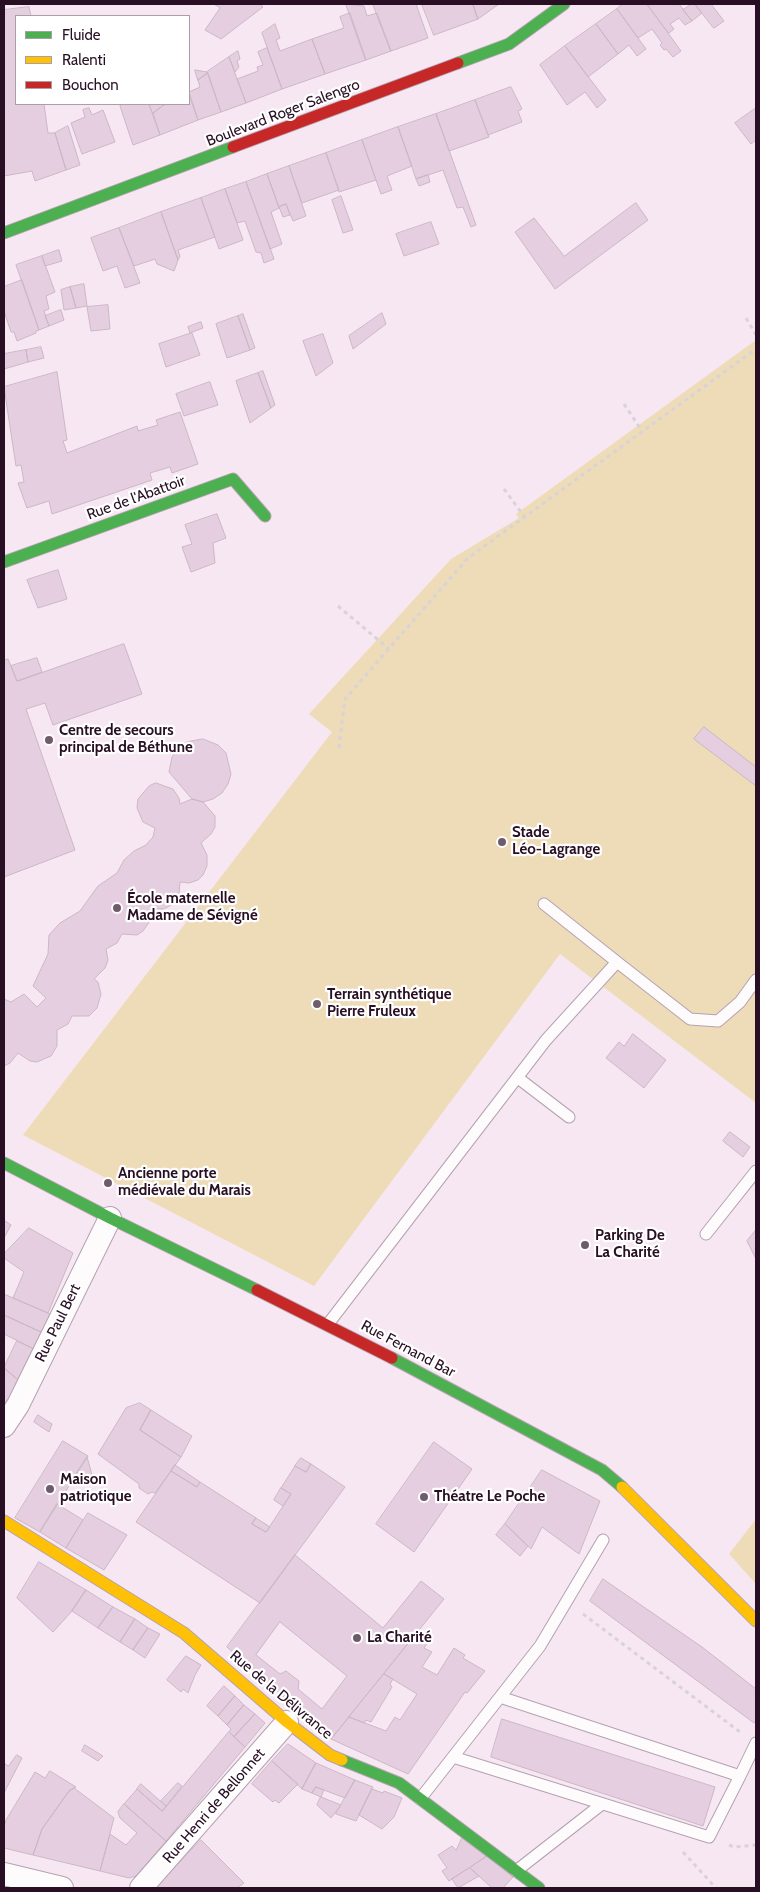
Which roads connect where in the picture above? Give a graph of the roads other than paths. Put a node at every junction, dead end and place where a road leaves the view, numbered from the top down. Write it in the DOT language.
graph roads {
  1 [pos="564,4"];
  2 [pos="4,233"];
  3 [pos="265,516"];
  4 [pos="4,562"];
  5 [pos="544,904"];
  6 [pos="616,962"];
  7 [pos="756,980"];
  8 [pos="518,1078"];
  9 [pos="568,1117"];
  10 [pos="4,1163"];
  11 [pos="756,1171"];
  12 [pos="110,1218"];
  13 [pos="706,1234"];
  14 [pos="328,1324"];
  15 [pos="4,1426"];
  16 [pos="4,1521"];
  17 [pos="603,1540"];
  18 [pos="756,1621"];
  19 [pos="500,1697"];
  20 [pos="287,1722"];
  21 [pos="756,1744"];
  22 [pos="453,1757"];
  23 [pos="740,1776"];
  24 [pos="420,1799"];
  25 [pos="602,1804"];
  26 [pos="516,1872"];
  27 [pos="4,1874"];
  28 [pos="62,1888"];
  29 [pos="141,1888"];
  30 [pos="539,1888"];
  1 -- 2 [label="street, Boulevard Roger Salengro"];
  3 -- 4 [label="street, Rue de l'Abattoir"];
  5 -- 6 [label="lane"];
  6 -- 7 [label="lane"];
  6 -- 8 [label="lane"];
  8 -- 9 [label="lane"];
  8 -- 14 [label="lane"];
  10 -- 12 [label="street, Rue Fernand Bar"];
  11 -- 13 [label="lane"];
  12 -- 14 [label="street, Rue Fernand Bar"];
  12 -- 15 [label="street, Rue Paul Bert"];
  14 -- 18 [label="street, Rue Fernand Bar"];
  16 -- 20 [label="street, Rue de la Délivrance"];
  17 -- 19 [label="lane"];
  19 -- 22 [label="lane"];
  19 -- 23 [label="lane"];
  20 -- 24 [label="street, Rue de la Délivrance"];
  20 -- 29 [label="street, Rue Henri de Bellonnet"];
  21 -- 23 [label="lane"];
  22 -- 24 [label="lane"];
  22 -- 25 [label="lane"];
  23 -- 25 [label="lane"];
  24 -- 26 [label="street, Rue de la Délivrance"];
  25 -- 26 [label="lane"];
  26 -- 30 [label="street, Rue de la Délivrance"];
  27 -- 28 [label="street"];
}
